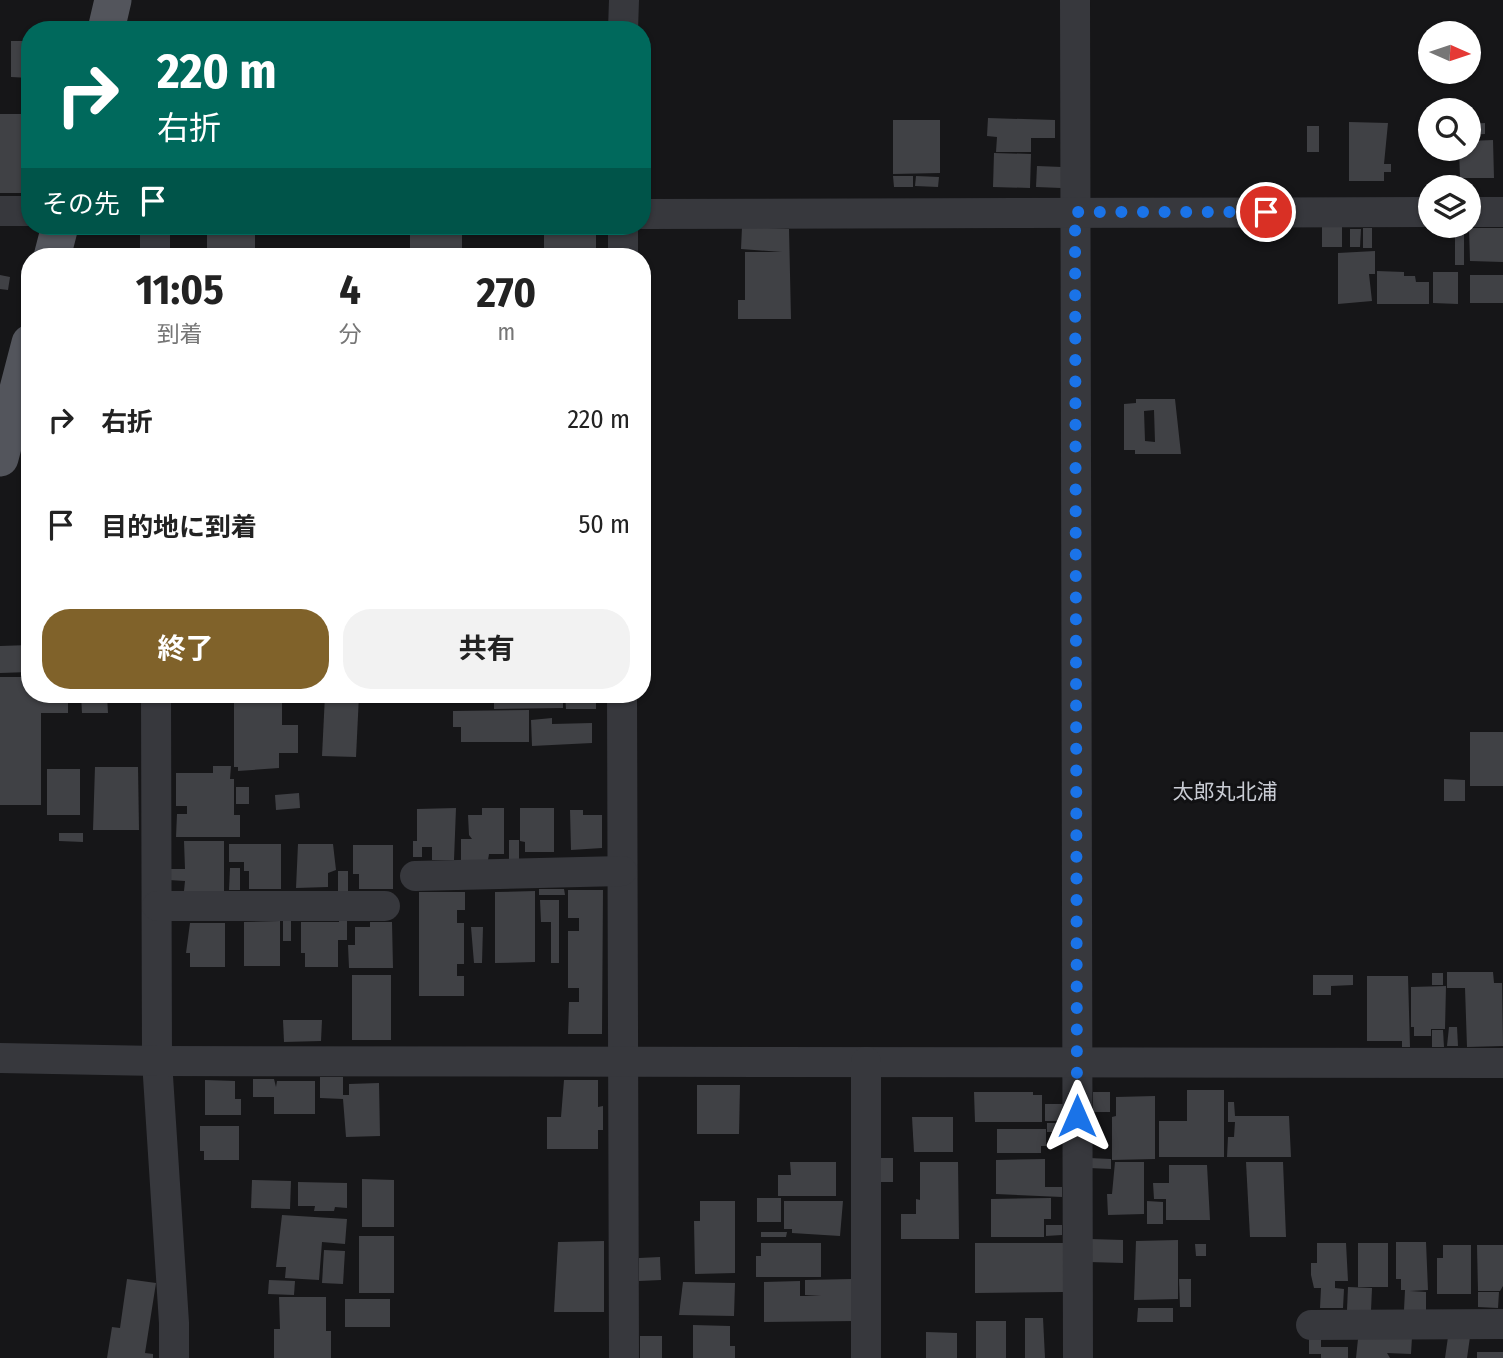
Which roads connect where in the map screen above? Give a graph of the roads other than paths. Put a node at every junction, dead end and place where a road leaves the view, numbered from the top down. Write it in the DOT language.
graph roads {
  1 [pos="113,0"];
  2 [pos="624,0"];
  3 [pos="1074,0"];
  4 [pos="108,21"];
  5 [pos="624,21"];
  6 [pos="0,211"];
  7 [pos="21,211"];
  8 [pos="1075,212"];
  9 [pos="1418,212"];
  10 [pos="1481,212"];
  11 [pos="1503,212"];
  12 [pos="651,214"];
  13 [pos="21,378"];
  14 [pos="0,458"];
  15 [pos="156,703"];
  16 [pos="622,703"];
  17 [pos="622,871"];
  18 [pos="415,876"];
  19 [pos="157,906"];
  20 [pos="385,906"];
  21 [pos="0,1058"];
  22 [pos="157,1061"];
  23 [pos="622,1061"];
  24 [pos="866,1062"];
  25 [pos="1077,1063"];
  26 [pos="1503,1063"];
  27 [pos="1503,1324"];
  28 [pos="1311,1325"];
  29 [pos="174,1358"];
  30 [pos="624,1358"];
  31 [pos="866,1358"];
  32 [pos="1078,1358"];
  1 -- 4 [label="main road"];
  2 -- 5 [label="street"];
  3 -- 8 [label="street"];
  6 -- 7 [label="street"];
  8 -- 9 [label="street"];
  8 -- 12 [label="street"];
  8 -- 25 [label="street"];
  10 -- 11 [label="street"];
  13 -- 14 [label="main road"];
  15 -- 19 [label="street"];
  16 -- 17 [label="street"];
  17 -- 18 [label="street"];
  17 -- 23 [label="street"];
  19 -- 20 [label="street"];
  19 -- 22 [label="street"];
  21 -- 22 [label="street"];
  22 -- 23 [label="street"];
  22 -- 29 [label="street"];
  23 -- 24 [label="street"];
  23 -- 30 [label="street"];
  24 -- 25 [label="street"];
  24 -- 31 [label="street"];
  25 -- 26 [label="street"];
  25 -- 32 [label="street"];
  27 -- 28 [label="street"];
}
